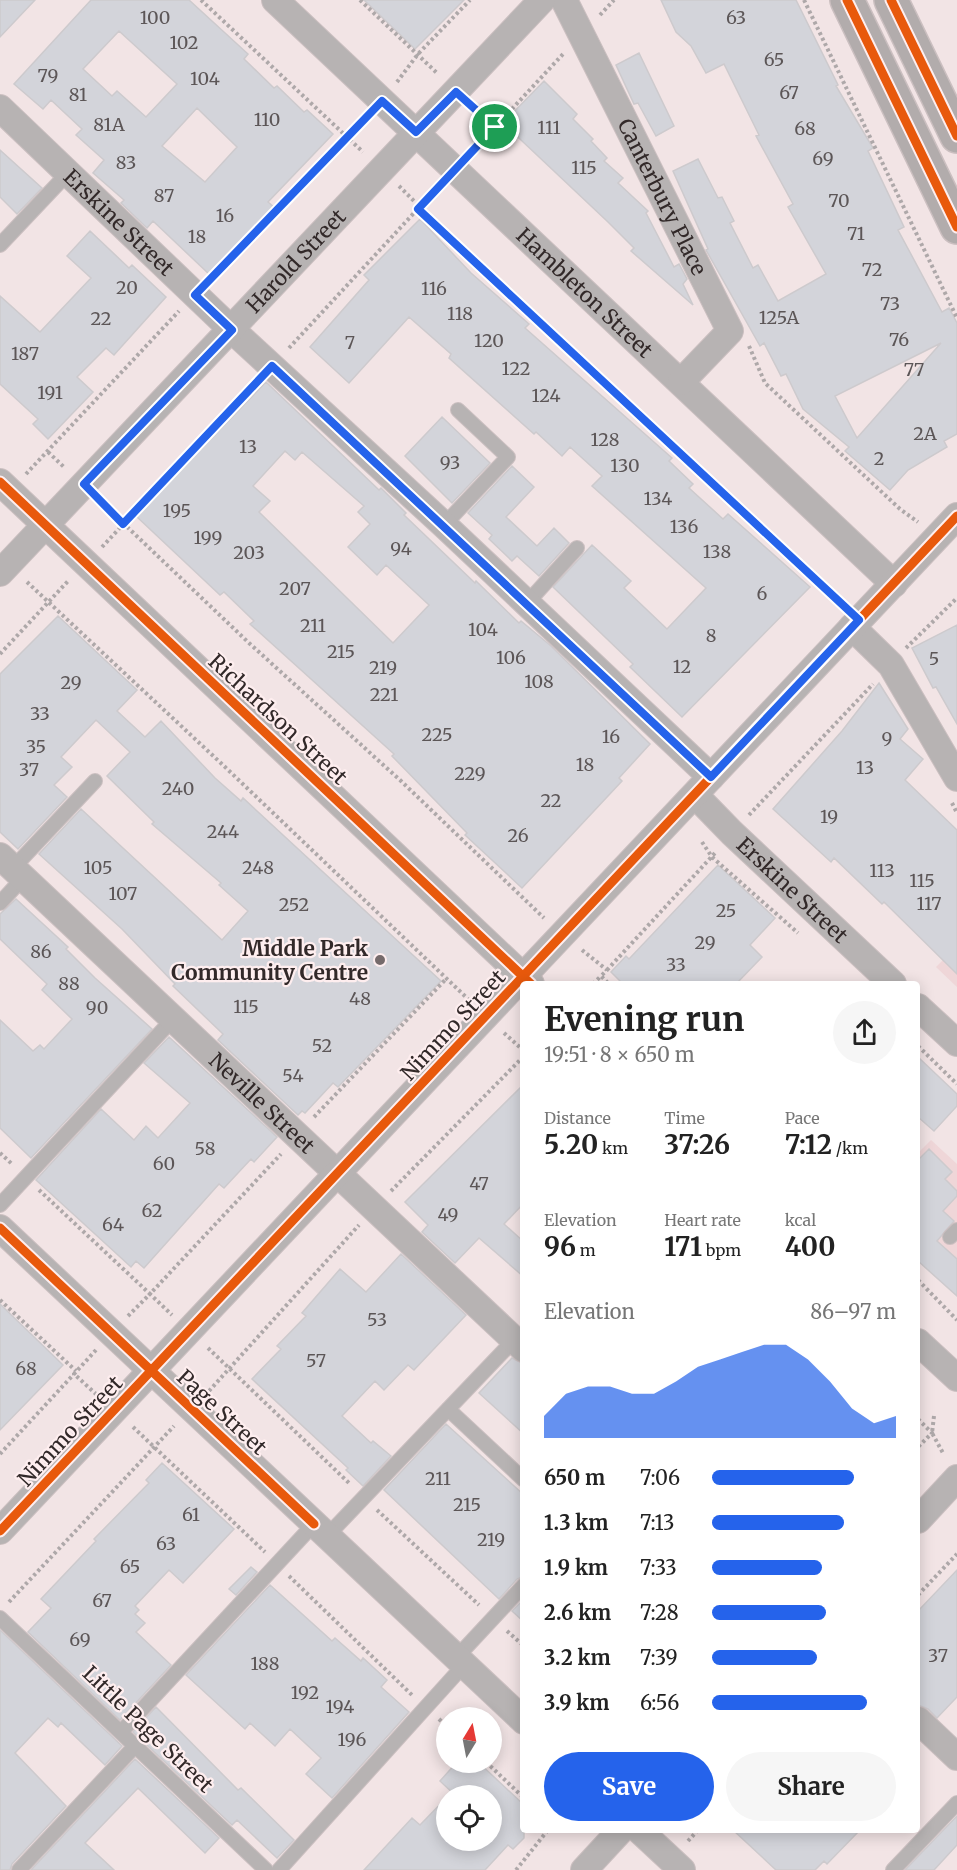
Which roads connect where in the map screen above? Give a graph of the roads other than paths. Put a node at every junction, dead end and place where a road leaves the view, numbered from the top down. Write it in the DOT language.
graph roads {
  1 [pos="275,0"];
  2 [pos="542,0"];
  3 [pos="564,0"];
  4 [pos="846,0"];
  5 [pos="891,0"];
  6 [pos="0,108"];
  7 [pos="416,132"];
  8 [pos="957,136"];
  9 [pos="68,173"];
  10 [pos="957,227"];
  11 [pos="0,245"];
  12 [pos="232,330"];
  13 [pos="681,382"];
  14 [pos="458,410"];
  15 [pos="0,482"];
  16 [pos="957,516"];
  17 [pos="44,525"];
  18 [pos="444,525"];
  19 [pos="577,548"];
  20 [pos="4,568"];
  21 [pos="894,584"];
  22 [pos="527,603"];
  23 [pos="856,623"];
  24 [pos="957,778"];
  25 [pos="95,781"];
  26 [pos="703,786"];
  27 [pos="12,868"];
  28 [pos="0,903"];
  29 [pos="527,980"];
  30 [pos="890,981"];
  31 [pos="520,986"];
  32 [pos="920,1009"];
  33 [pos="173,1019"];
  34 [pos="957,1043"];
  35 [pos="338,1174"];
  36 [pos="0,1205"];
  37 [pos="0,1228"];
  38 [pos="519,1344"];
  39 [pos="920,1344"];
  40 [pos="152,1371"];
  41 [pos="957,1378"];
  42 [pos="448,1409"];
  43 [pos="520,1476"];
  44 [pos="957,1478"];
  45 [pos="920,1518"];
  46 [pos="321,1530"];
  47 [pos="0,1531"];
  48 [pos="520,1590"];
  49 [pos="0,1618"];
  50 [pos="460,1661"];
  51 [pos="520,1717"];
  52 [pos="920,1722"];
  53 [pos="121,1732"];
  54 [pos="135,1746"];
  55 [pos="957,1756"];
  56 [pos="957,1803"];
  57 [pos="618,1833"];
  58 [pos="642,1833"];
  59 [pos="261,1868"];
  60 [pos="19,1870"];
  61 [pos="279,1870"];
  62 [pos="584,1870"];
  63 [pos="682,1870"];
  64 [pos="893,1870"];
  1 -- 7 [label="street, Hambleton Street"];
  2 -- 7 [label="street, Harold Street"];
  3 -- 13 [label="street, Canterbury Place"];
  4 -- 10 [label="main road"];
  5 -- 8 [label="main road"];
  6 -- 9 [label="street, Erskine Street"];
  7 -- 12 [label="street, Harold Street"];
  7 -- 13 [label="street, Hambleton Street"];
  9 -- 11 [label="lane"];
  9 -- 12 [label="street, Erskine Street"];
  12 -- 17 [label="street, Harold Street"];
  12 -- 18 [label="street, Erskine Street"];
  13 -- 21 [label="street, Hambleton Street"];
  14 -- 18 [label="lane"];
  15 -- 17 [label="street, Richardson Street"];
  16 -- 21 [label="street, Nimmo Street"];
  17 -- 20 [label="street, Harold Street"];
  17 -- 29 [label="street, Richardson Street"];
  18 -- 22 [label="street, Erskine Street"];
  19 -- 22 [label="lane"];
  21 -- 23 [label="street, Nimmo Street"];
  22 -- 26 [label="street, Erskine Street"];
  23 -- 24 [label="street"];
  23 -- 26 [label="street, Nimmo Street"];
  25 -- 27 [label="lane"];
  26 -- 29 [label="street, Nimmo Street"];
  26 -- 30 [label="street, Erskine Street"];
  27 -- 28 [label="lane"];
  27 -- 33 [label="street, Neville Street"];
  31 -- 35 [label="street, Nimmo Street"];
  32 -- 34 [label="street"];
  33 -- 35 [label="street, Neville Street"];
  33 -- 36 [label="lane"];
  35 -- 38 [label="street, Neville Street"];
  35 -- 40 [label="street, Nimmo Street"];
  37 -- 40 [label="street, Page Street"];
  38 -- 42 [label="lane"];
  39 -- 41 [label="street"];
  40 -- 46 [label="street, Page Street"];
  40 -- 47 [label="street, Nimmo Street"];
  42 -- 43 [label="lane"];
  42 -- 46 [label="lane"];
  44 -- 45 [label="street"];
  46 -- 50 [label="street, Page Street"];
  46 -- 53 [label="lane"];
  48 -- 50 [label="lane"];
  49 -- 53 [label="lane, Little Page Street"];
  50 -- 51 [label="street, Page Street"];
  50 -- 61 [label="lane"];
  52 -- 55 [label="street"];
  53 -- 54 [label="lane, Little Page Street"];
  54 -- 59 [label="lane, Little Page Street"];
  54 -- 60 [label="lane"];
  56 -- 64 [label="lane"];
  57 -- 62 [label="street"];
  58 -- 63 [label="street"];
}
